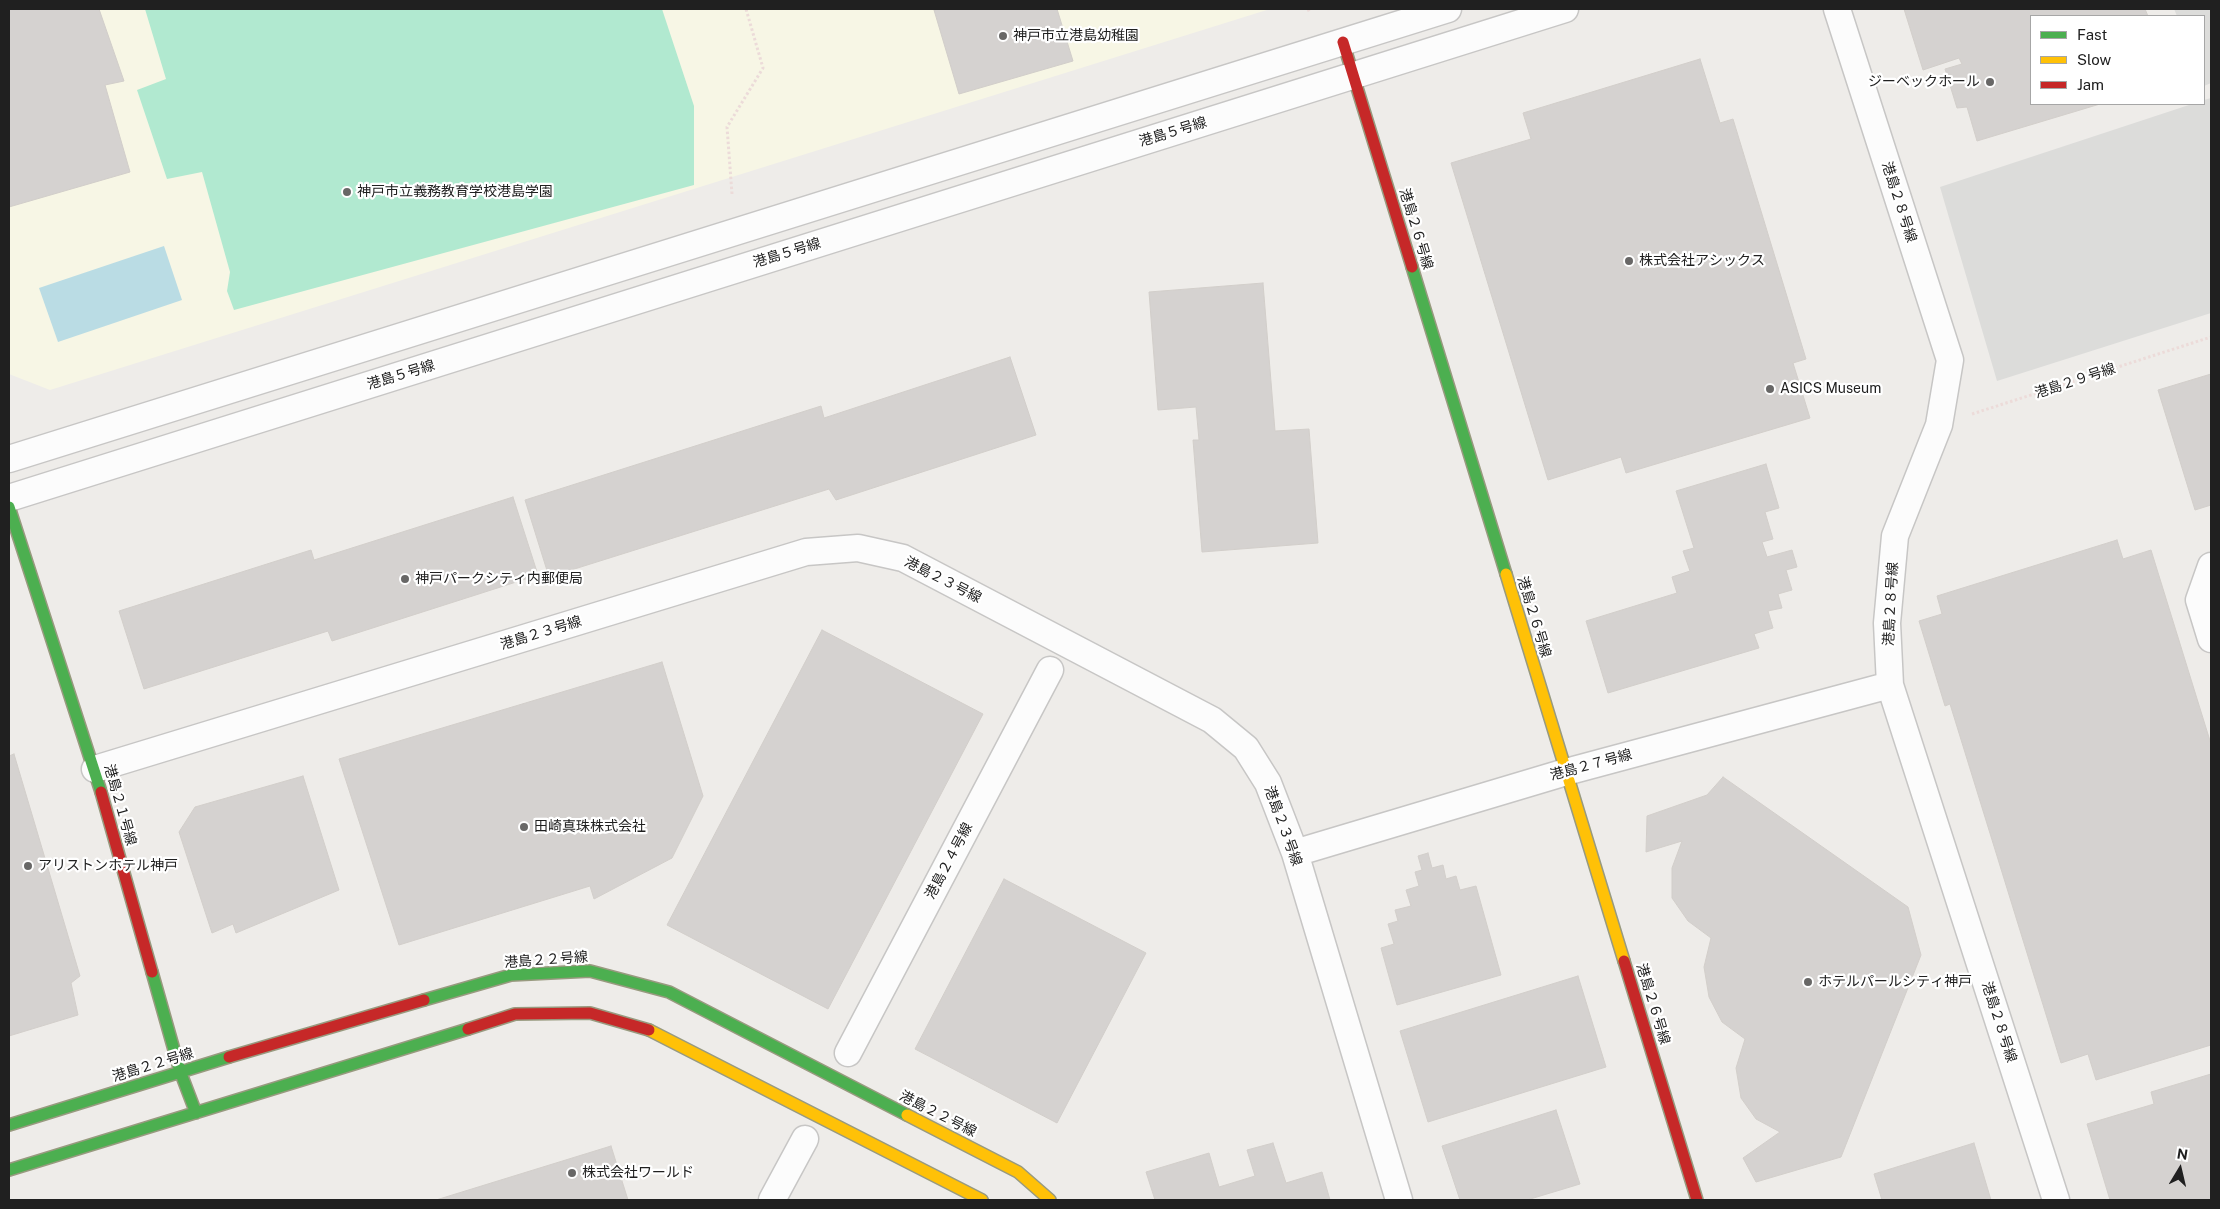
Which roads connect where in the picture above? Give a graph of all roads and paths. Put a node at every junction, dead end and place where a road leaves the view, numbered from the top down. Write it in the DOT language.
graph roads {
  1 [pos="746,9"];
  2 [pos="1448,9"];
  3 [pos="1565,9"];
  4 [pos="1837,9"];
  5 [pos="1343,42"];
  6 [pos="1353,75"];
  7 [pos="732,194"];
  8 [pos="2211,337"];
  9 [pos="1938,425"];
  10 [pos="9,459"];
  11 [pos="9,498"];
  12 [pos="9,507"];
  13 [pos="2211,566"];
  14 [pos="2211,639"];
  15 [pos="1050,670"];
  16 [pos="1890,685"];
  17 [pos="95,769"];
  18 [pos="1566,772"];
  19 [pos="1295,853"];
  20 [pos="848,1053"];
  21 [pos="180,1071"];
  22 [pos="196,1113"];
  23 [pos="9,1125"];
  24 [pos="805,1139"];
  25 [pos="9,1170"];
  26 [pos="772,1200"];
  27 [pos="982,1200"];
  28 [pos="1050,1200"];
  29 [pos="1399,1200"];
  30 [pos="1697,1200"];
  31 [pos="2056,1200"];
  1 -- 7 [label="path"];
  2 -- 5 [label="street"];
  3 -- 6 [label="street, 港島５号線"];
  4 -- 9 [label="street, 港島２８号線"];
  5 -- 6 [label="street, 港島２６号線"];
  5 -- 10 [label="street"];
  6 -- 11 [label="street, 港島５号線"];
  6 -- 18 [label="street, 港島２６号線"];
  8 -- 9 [label="path, 港島２９号線"];
  9 -- 16 [label="street, 港島２８号線"];
  12 -- 17 [label="street, 港島２１号線"];
  13 -- 14 [label="street"];
  15 -- 20 [label="street, 港島２４号線"];
  16 -- 18 [label="street, 港島２７号線"];
  16 -- 31 [label="street, 港島２８号線"];
  17 -- 19 [label="street, 港島２３号線"];
  17 -- 21 [label="street, 港島２１号線"];
  18 -- 19 [label="street, 港島２７号線"];
  18 -- 30 [label="street, 港島２６号線"];
  19 -- 29 [label="street, 港島２３号線"];
  21 -- 22 [label="street, 港島２１号線"];
  21 -- 23 [label="street, 港島２２号線"];
  21 -- 28 [label="street, 港島２２号線"];
  22 -- 25 [label="street"];
  22 -- 27 [label="street"];
  24 -- 26 [label="street"];
}
